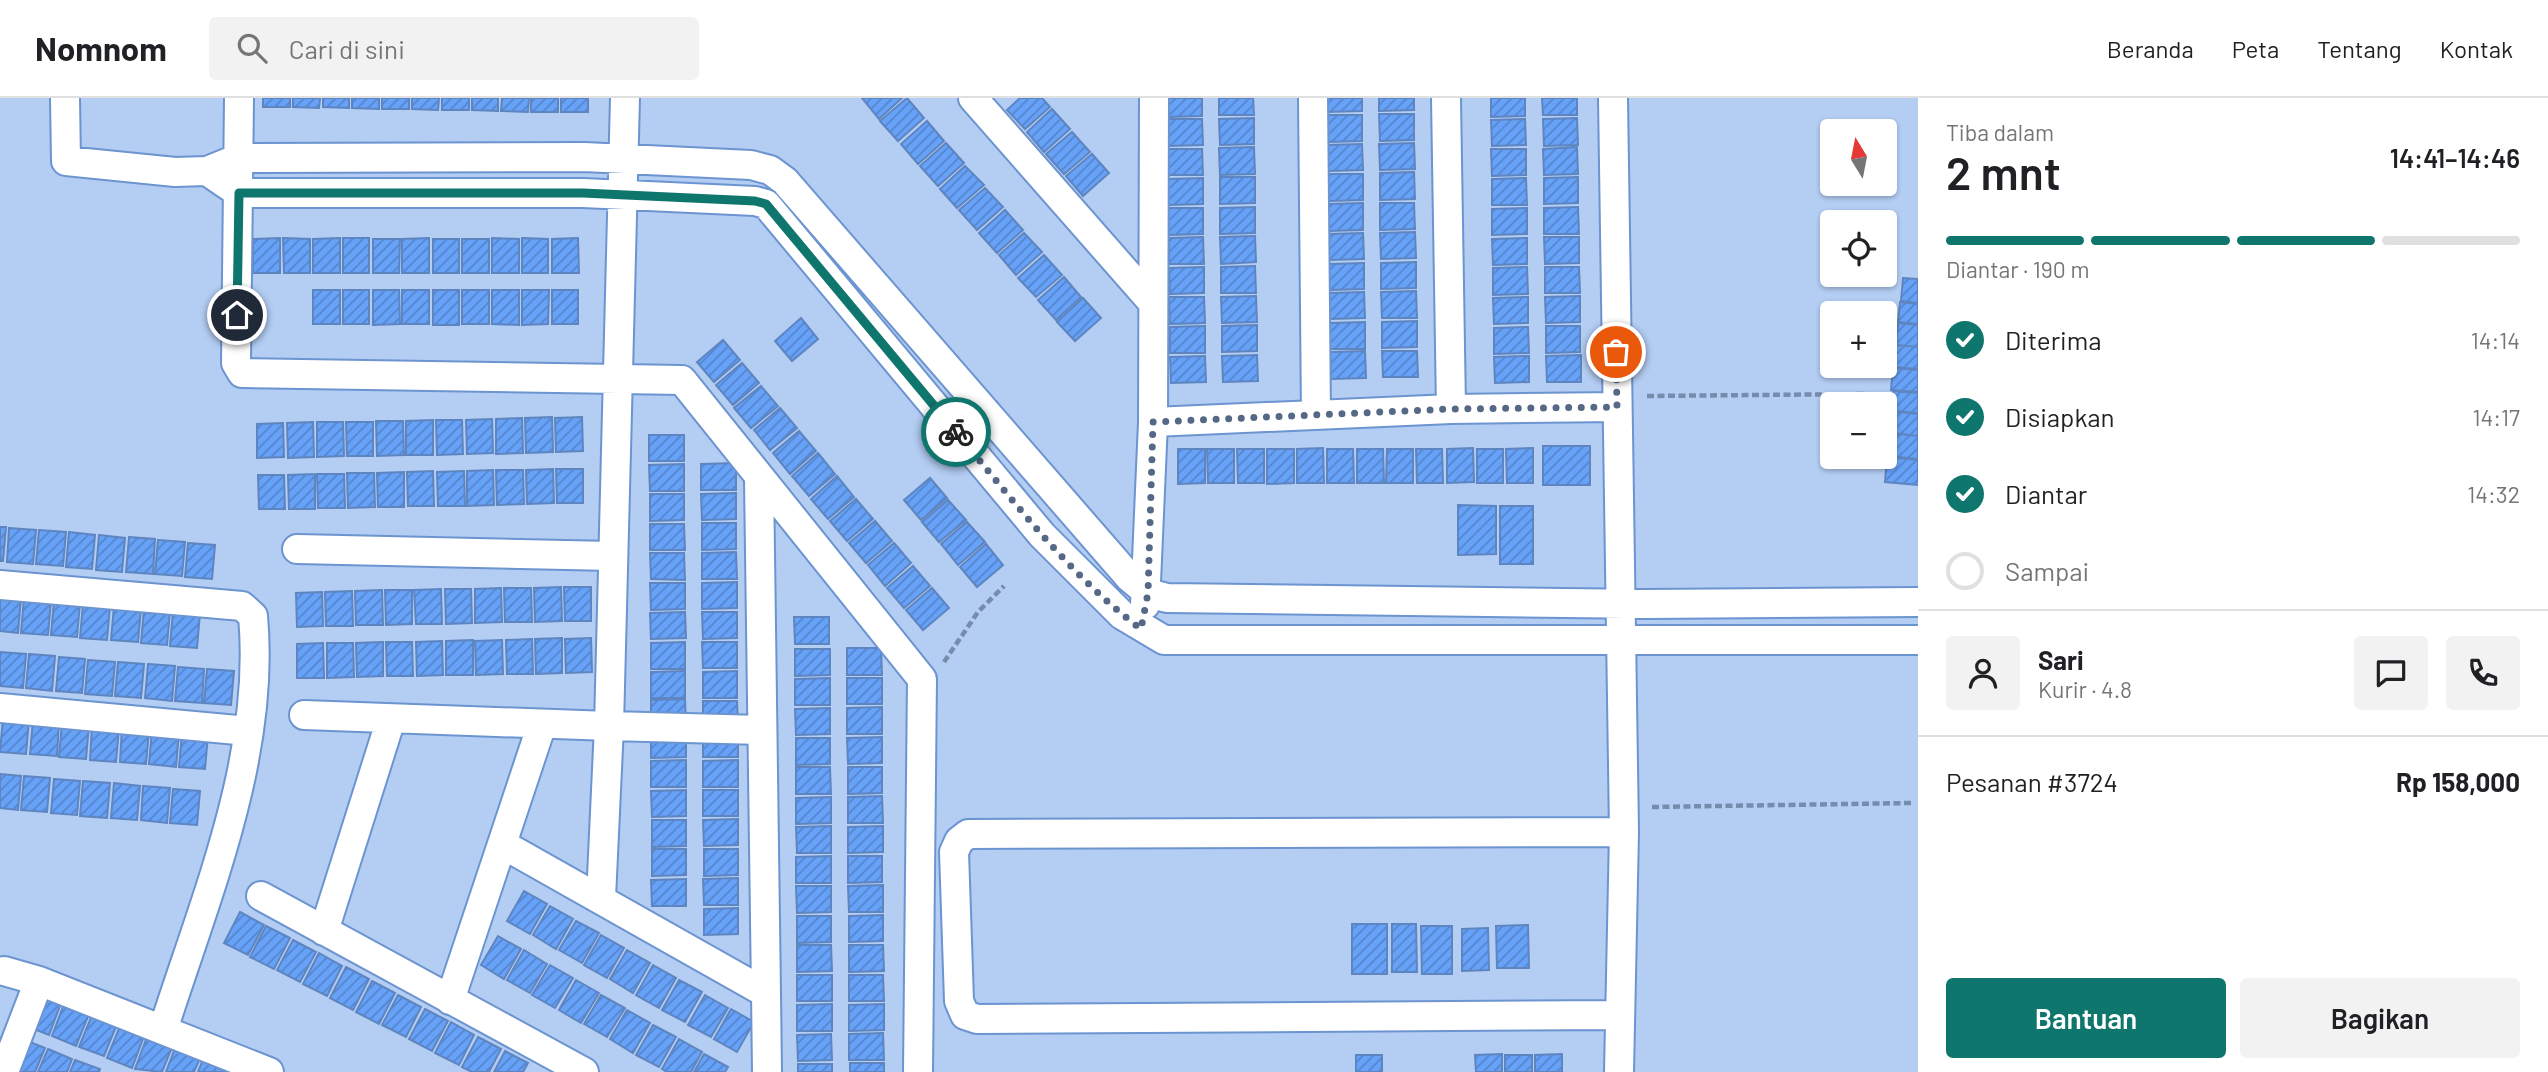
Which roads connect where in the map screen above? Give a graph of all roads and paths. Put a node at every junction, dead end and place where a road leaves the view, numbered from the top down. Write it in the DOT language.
graph roads {
  1 [pos="65,98"];
  2 [pos="239,98"];
  3 [pos="625,98"];
  4 [pos="973,98"];
  5 [pos="1154,98"];
  6 [pos="1313,98"];
  7 [pos="1446,98"];
  8 [pos="1614,98"];
  9 [pos="239,158"];
  10 [pos="624,158"];
  11 [pos="192,171"];
  12 [pos="239,193"];
  13 [pos="624,194"];
  14 [pos="1153,303"];
  15 [pos="616,381"];
  16 [pos="1820,394"];
  17 [pos="1646,396"];
  18 [pos="1617,407"];
  19 [pos="1451,409"];
  20 [pos="1316,415"];
  21 [pos="1153,422"];
  22 [pos="759,479"];
  23 [pos="297,549"];
  24 [pos="612,556"];
  25 [pos="0,585"];
  26 [pos="1004,586"];
  27 [pos="1148,593"];
  28 [pos="1918,602"];
  29 [pos="1620,603"];
  30 [pos="1141,629"];
  31 [pos="1918,640"];
  32 [pos="1619,641"];
  33 [pos="922,679"];
  34 [pos="0,708"];
  35 [pos="304,715"];
  36 [pos="391,719"];
  37 [pos="542,724"];
  38 [pos="609,726"];
  39 [pos="762,730"];
  40 [pos="248,731"];
  41 [pos="1912,803"];
  42 [pos="1623,820"];
  43 [pos="502,844"];
  44 [pos="261,896"];
  45 [pos="601,898"];
  46 [pos="324,931"];
  47 [pos="4,971"];
  48 [pos="39,981"];
  49 [pos="766,993"];
  50 [pos="450,1000"];
  51 [pos="1619,1015"];
  52 [pos="163,1030"];
  53 [pos="4,1072"];
  54 [pos="269,1072"];
  55 [pos="584,1072"];
  56 [pos="767,1072"];
  57 [pos="918,1072"];
  58 [pos="1619,1072"];
  1 -- 11 [label="street"];
  2 -- 9 [label="street"];
  3 -- 10 [label="street"];
  4 -- 14 [label="street"];
  5 -- 14 [label="street"];
  6 -- 20 [label="street"];
  7 -- 19 [label="street"];
  8 -- 18 [label="street"];
  9 -- 10 [label="street"];
  9 -- 11 [label="street"];
  9 -- 12 [label="street"];
  10 -- 13 [label="street"];
  10 -- 27 [label="street"];
  11 -- 12 [label="street"];
  12 -- 13 [label="street"];
  12 -- 15 [label="street"];
  13 -- 15 [label="street"];
  13 -- 30 [label="street"];
  14 -- 21 [label="street"];
  15 -- 22 [label="street"];
  15 -- 24 [label="street"];
  16 -- 17 [label="path"];
  18 -- 19 [label="street"];
  18 -- 29 [label="street"];
  19 -- 20 [label="street"];
  20 -- 21 [label="street"];
  21 -- 27 [label="street"];
  22 -- 33 [label="street"];
  22 -- 39 [label="street"];
  23 -- 24 [label="street"];
  24 -- 38 [label="street"];
  25 -- 40 [label="street"];
  26 -- 33 [label="path"];
  27 -- 29 [label="street"];
  27 -- 30 [label="street"];
  28 -- 29 [label="street"];
  29 -- 32 [label="street"];
  30 -- 32 [label="street"];
  31 -- 32 [label="street"];
  32 -- 42 [label="street"];
  33 -- 57 [label="street"];
  34 -- 40 [label="street"];
  35 -- 36 [label="street"];
  36 -- 37 [label="street"];
  36 -- 46 [label="street"];
  37 -- 38 [label="street"];
  37 -- 43 [label="street"];
  38 -- 39 [label="street"];
  38 -- 45 [label="street"];
  39 -- 49 [label="street"];
  40 -- 52 [label="street"];
  41 -- 42 [label="path"];
  42 -- 51 [label="street"];
  42 -- 51 [label="street"];
  43 -- 45 [label="street"];
  43 -- 50 [label="street"];
  44 -- 46 [label="street"];
  45 -- 49 [label="street"];
  46 -- 50 [label="street"];
  47 -- 48 [label="street"];
  48 -- 52 [label="street"];
  48 -- 53 [label="street"];
  49 -- 56 [label="street"];
  50 -- 55 [label="street"];
  51 -- 58 [label="street"];
  52 -- 54 [label="street"];
}
